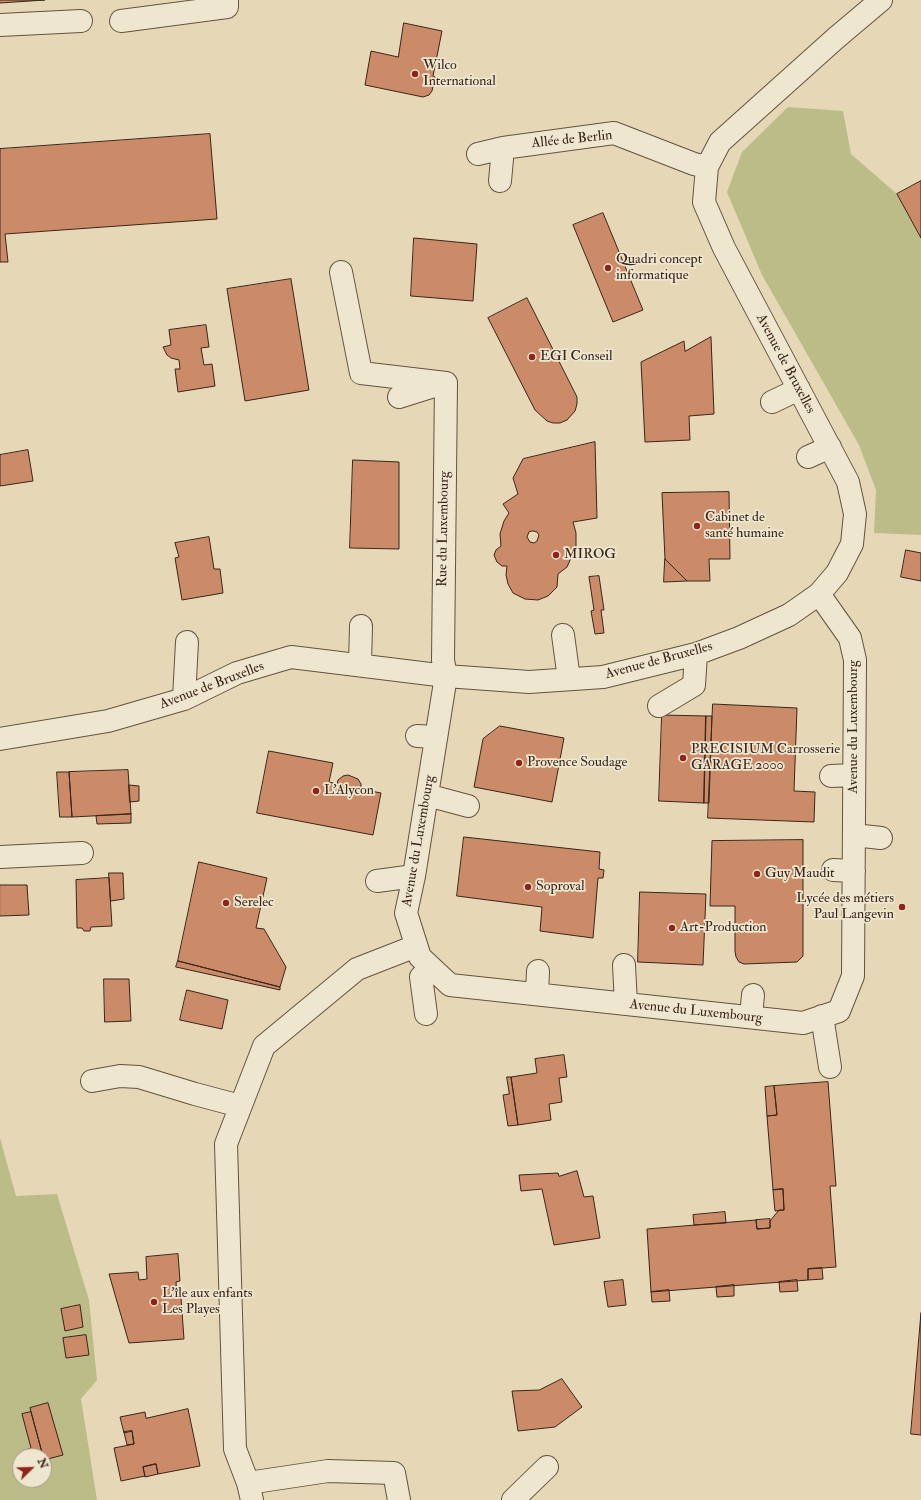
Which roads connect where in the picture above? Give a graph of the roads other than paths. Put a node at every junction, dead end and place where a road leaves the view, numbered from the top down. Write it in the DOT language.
graph roads {
  1 [pos="227,0"];
  2 [pos="881,0"];
  3 [pos="81,21"];
  4 [pos="121,21"];
  5 [pos="0,25"];
  6 [pos="504,148"];
  7 [pos="478,154"];
  8 [pos="706,167"];
  9 [pos="500,181"];
  10 [pos="341,272"];
  11 [pos="446,383"];
  12 [pos="798,389"];
  13 [pos="399,397"];
  14 [pos="772,402"];
  15 [pos="830,447"];
  16 [pos="808,457"];
  17 [pos="819,594"];
  18 [pos="361,626"];
  19 [pos="563,635"];
  20 [pos="187,642"];
  21 [pos="696,654"];
  22 [pos="360,665"];
  23 [pos="446,676"];
  24 [pos="569,679"];
  25 [pos="184,699"];
  26 [pos="659,706"];
  27 [pos="0,739"];
  28 [pos="854,775"];
  29 [pos="831,776"];
  30 [pos="427,795"];
  31 [pos="468,806"];
  32 [pos="854,835"];
  33 [pos="881,838"];
  34 [pos="82,853"];
  35 [pos="0,857"];
  36 [pos="414,876"];
  37 [pos="377,881"];
  38 [pos="416,946"];
  39 [pos="624,965"];
  40 [pos="431,968"];
  41 [pos="538,971"];
  42 [pos="537,994"];
  43 [pos="753,996"];
  44 [pos="626,1004"];
  45 [pos="426,1014"];
  46 [pos="822,1016"];
  47 [pos="751,1017"];
  48 [pos="830,1067"];
  49 [pos="92,1081"];
  50 [pos="240,1106"];
  51 [pos="547,1468"];
  52 [pos="250,1491"];
  53 [pos="399,1500"];
  54 [pos="513,1500"];
  1 -- 4 [label="street"];
  2 -- 8 [label="street, Avenue de Bruxelles"];
  3 -- 5 [label="street"];
  6 -- 7 [label="street, Allée de Berlin"];
  6 -- 8 [label="street, Allée de Berlin"];
  6 -- 9 [label="street"];
  8 -- 12 [label="street, Avenue de Bruxelles"];
  10 -- 11 [label="street"];
  11 -- 13 [label="street"];
  11 -- 23 [label="street, Rue du Luxembourg"];
  12 -- 14 [label="street"];
  12 -- 15 [label="street, Avenue de Bruxelles"];
  15 -- 16 [label="street"];
  15 -- 17 [label="street, Avenue de Bruxelles"];
  17 -- 21 [label="street, Avenue de Bruxelles"];
  17 -- 28 [label="street, Avenue du Luxembourg"];
  18 -- 22 [label="street"];
  19 -- 24 [label="street"];
  20 -- 25 [label="street"];
  21 -- 24 [label="street, Avenue de Bruxelles"];
  21 -- 26 [label="street"];
  22 -- 23 [label="street, Avenue de Bruxelles"];
  22 -- 25 [label="street, Avenue de Bruxelles"];
  23 -- 24 [label="street, Avenue de Bruxelles"];
  23 -- 30 [label="street, Avenue du Luxembourg"];
  25 -- 27 [label="street, Avenue de Bruxelles"];
  28 -- 29 [label="street"];
  28 -- 32 [label="street, Avenue du Luxembourg"];
  30 -- 31 [label="street"];
  30 -- 36 [label="street, Avenue du Luxembourg"];
  32 -- 33 [label="street"];
  32 -- 46 [label="street, Avenue du Luxembourg"];
  34 -- 35 [label="street"];
  36 -- 37 [label="street"];
  36 -- 38 [label="street, Avenue du Luxembourg"];
  38 -- 40 [label="street, Avenue du Luxembourg"];
  38 -- 50 [label="street"];
  39 -- 44 [label="street"];
  40 -- 42 [label="street, Avenue du Luxembourg"];
  40 -- 45 [label="street"];
  41 -- 42 [label="street"];
  42 -- 44 [label="street, Avenue du Luxembourg"];
  43 -- 47 [label="street"];
  44 -- 47 [label="street, Avenue du Luxembourg"];
  46 -- 47 [label="street, Avenue du Luxembourg"];
  46 -- 48 [label="street"];
  49 -- 50 [label="street"];
  50 -- 52 [label="street"];
  51 -- 54 [label="street"];
  52 -- 53 [label="street"];
}
